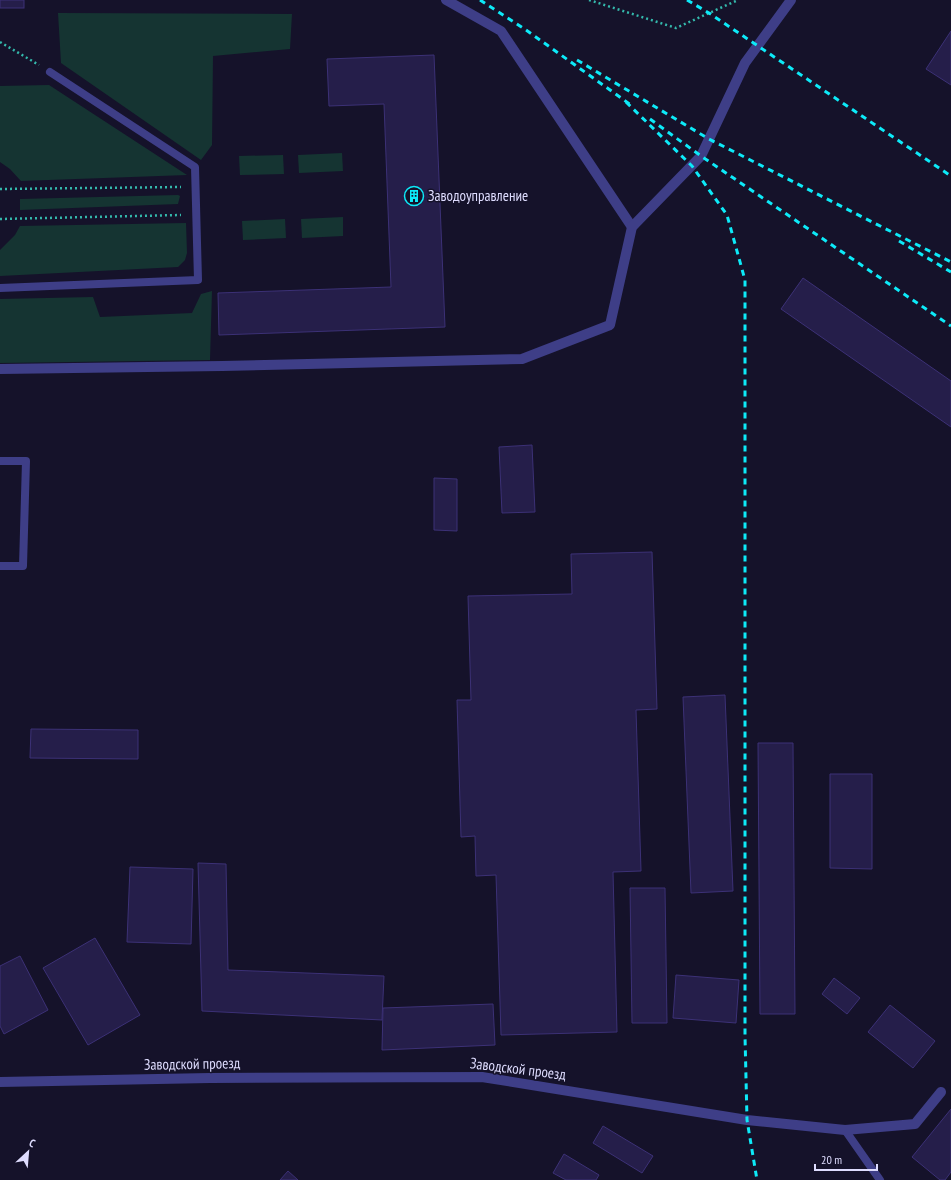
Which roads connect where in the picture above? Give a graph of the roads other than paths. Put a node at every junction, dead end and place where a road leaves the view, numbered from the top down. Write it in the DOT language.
graph roads {
  1 [pos="446,0"];
  2 [pos="791,0"];
  3 [pos="50,72"];
  4 [pos="632,227"];
  5 [pos="0,288"];
  6 [pos="0,369"];
  7 [pos="0,461"];
  8 [pos="0,566"];
  9 [pos="0,1082"];
  10 [pos="941,1092"];
  11 [pos="844,1130"];
  12 [pos="880,1180"];
  1 -- 4 [label="street"];
  2 -- 4 [label="street"];
  3 -- 5 [label="lane"];
  4 -- 6 [label="street"];
  7 -- 8 [label="lane"];
  9 -- 11 [label="street, Заводской проезд"];
  10 -- 11 [label="street, Заводской проезд"];
  11 -- 12 [label="lane"];
}
